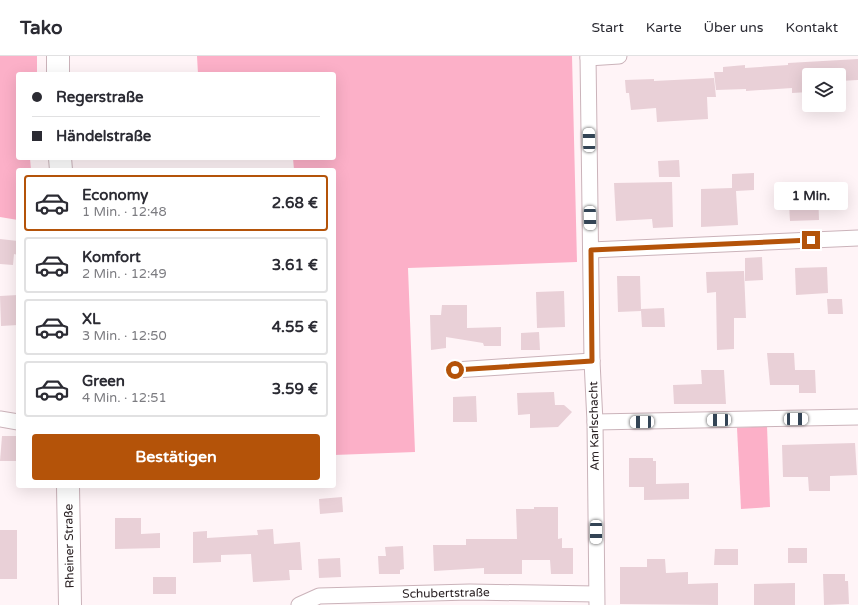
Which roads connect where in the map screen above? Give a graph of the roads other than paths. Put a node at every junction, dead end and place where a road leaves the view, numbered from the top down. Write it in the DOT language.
graph roads {
  1 [pos="58,56"];
  2 [pos="619,56"];
  3 [pos="588,57"];
  4 [pos="58,72"];
  5 [pos="858,238"];
  6 [pos="591,250"];
  7 [pos="592,361"];
  8 [pos="455,370"];
  9 [pos="858,418"];
  10 [pos="0,419"];
  11 [pos="16,422"];
  12 [pos="595,422"];
  13 [pos="68,488"];
  14 [pos="596,599"];
  15 [pos="70,605"];
  16 [pos="299,605"];
  1 -- 4 [label="main road"];
  2 -- 3 [label="street"];
  3 -- 6 [label="street, Am Karlschacht"];
  5 -- 6 [label="street"];
  6 -- 7 [label="street, Am Karlschacht"];
  7 -- 8 [label="street"];
  7 -- 12 [label="street, Am Karlschacht"];
  9 -- 12 [label="street"];
  10 -- 11 [label="street"];
  12 -- 14 [label="street, Am Karlschacht"];
  13 -- 15 [label="main road, Rheiner Straße"];
  14 -- 16 [label="street, Schubertstraße"];
}
